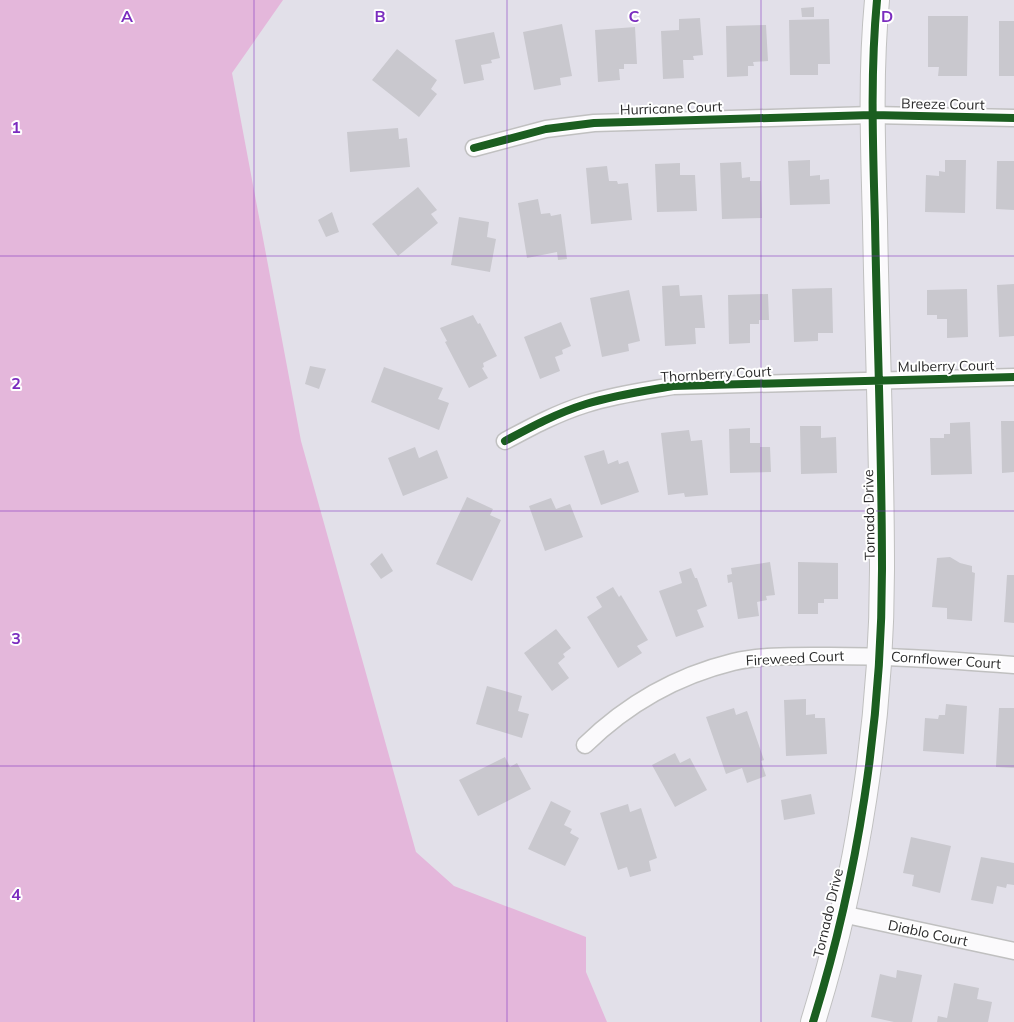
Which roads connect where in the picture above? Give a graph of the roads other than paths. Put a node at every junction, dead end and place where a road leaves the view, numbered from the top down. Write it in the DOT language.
graph roads {
  1 [pos="877,0"];
  2 [pos="872,115"];
  3 [pos="1014,118"];
  4 [pos="474,148"];
  5 [pos="1014,377"];
  6 [pos="878,380"];
  7 [pos="505,441"];
  8 [pos="879,656"];
  9 [pos="1014,665"];
  10 [pos="585,745"];
  11 [pos="842,914"];
  12 [pos="1014,952"];
  13 [pos="813,1022"];
  1 -- 2 [label="street, Tornado Drive"];
  2 -- 3 [label="street, Breeze Court"];
  2 -- 4 [label="street, Hurricane Court"];
  2 -- 6 [label="street, Tornado Drive"];
  5 -- 6 [label="street, Mulberry Court"];
  6 -- 7 [label="street, Thornberry Court"];
  6 -- 8 [label="street, Tornado Drive"];
  8 -- 9 [label="street, Cornflower Court"];
  8 -- 10 [label="street, Fireweed Court"];
  8 -- 11 [label="street, Tornado Drive"];
  11 -- 12 [label="street, Diablo Court"];
  11 -- 13 [label="street, Tornado Drive"];
}
